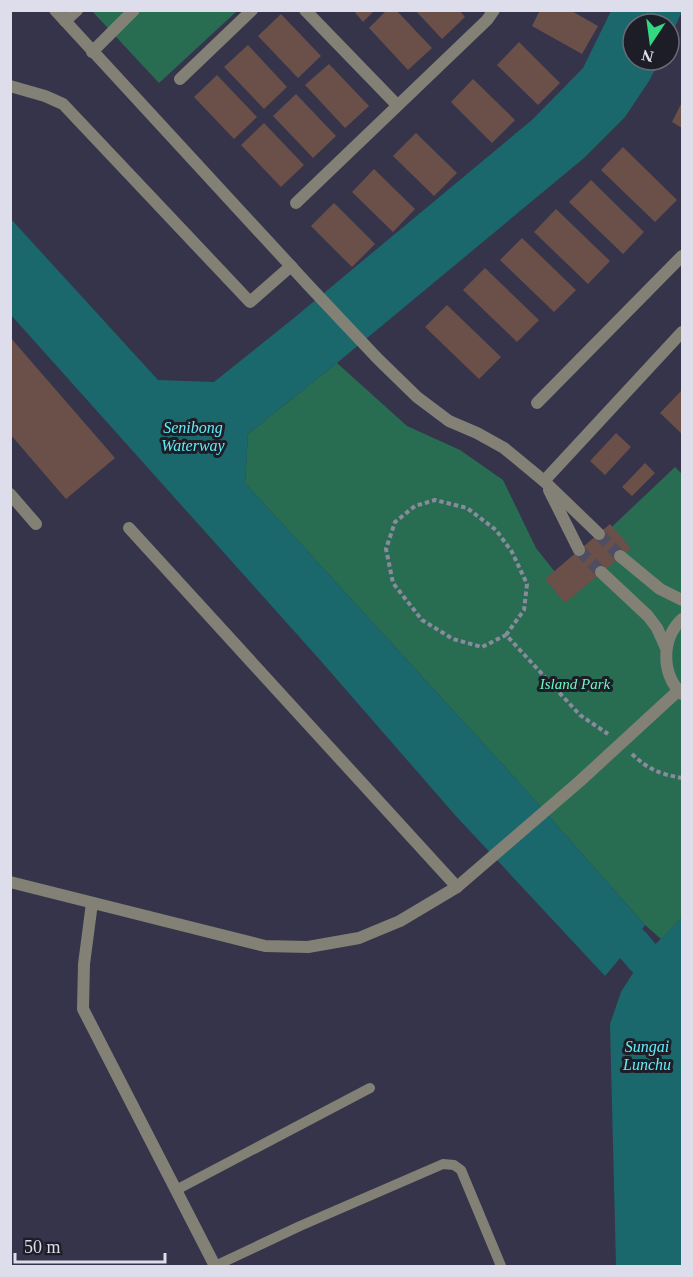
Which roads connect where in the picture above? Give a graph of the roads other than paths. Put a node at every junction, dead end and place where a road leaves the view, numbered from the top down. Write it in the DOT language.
graph roads {
  1 [pos="55,10"];
  2 [pos="77,10"];
  3 [pos="134,10"];
  4 [pos="252,10"];
  5 [pos="305,10"];
  6 [pos="494,10"];
  7 [pos="65,21"];
  8 [pos="92,51"];
  9 [pos="180,79"];
  10 [pos="10,86"];
  11 [pos="396,105"];
  12 [pos="296,203"];
  13 [pos="682,256"];
  14 [pos="291,266"];
  15 [pos="682,332"];
  16 [pos="537,403"];
  17 [pos="544,481"];
  18 [pos="10,494"];
  19 [pos="36,524"];
  20 [pos="129,528"];
  21 [pos="599,534"];
  22 [pos="579,550"];
  23 [pos="620,556"];
  24 [pos="601,572"];
  25 [pos="682,600"];
  26 [pos="682,619"];
  27 [pos="666,648"];
  28 [pos="681,692"];
  29 [pos="10,882"];
  30 [pos="457,886"];
  31 [pos="92,903"];
  32 [pos="370,1088"];
  33 [pos="176,1190"];
  34 [pos="215,1266"];
  35 [pos="501,1266"];
  1 -- 7 [label="street"];
  2 -- 7 [label="street"];
  3 -- 8 [label="street"];
  4 -- 9 [label="street"];
  5 -- 11 [label="street"];
  6 -- 11 [label="street"];
  7 -- 8 [label="street"];
  8 -- 14 [label="street"];
  10 -- 14 [label="street"];
  11 -- 12 [label="street"];
  13 -- 16 [label="street"];
  14 -- 17 [label="street"];
  15 -- 17 [label="street"];
  17 -- 21 [label="street"];
  17 -- 22 [label="street"];
  18 -- 19 [label="street"];
  20 -- 30 [label="street"];
  23 -- 25 [label="street"];
  24 -- 27 [label="street"];
  26 -- 27 [label="street"];
  27 -- 28 [label="street"];
  28 -- 30 [label="street"];
  29 -- 31 [label="street"];
  30 -- 31 [label="street"];
  31 -- 33 [label="street"];
  32 -- 33 [label="lane"];
  33 -- 34 [label="street"];
  34 -- 35 [label="lane"];
}
